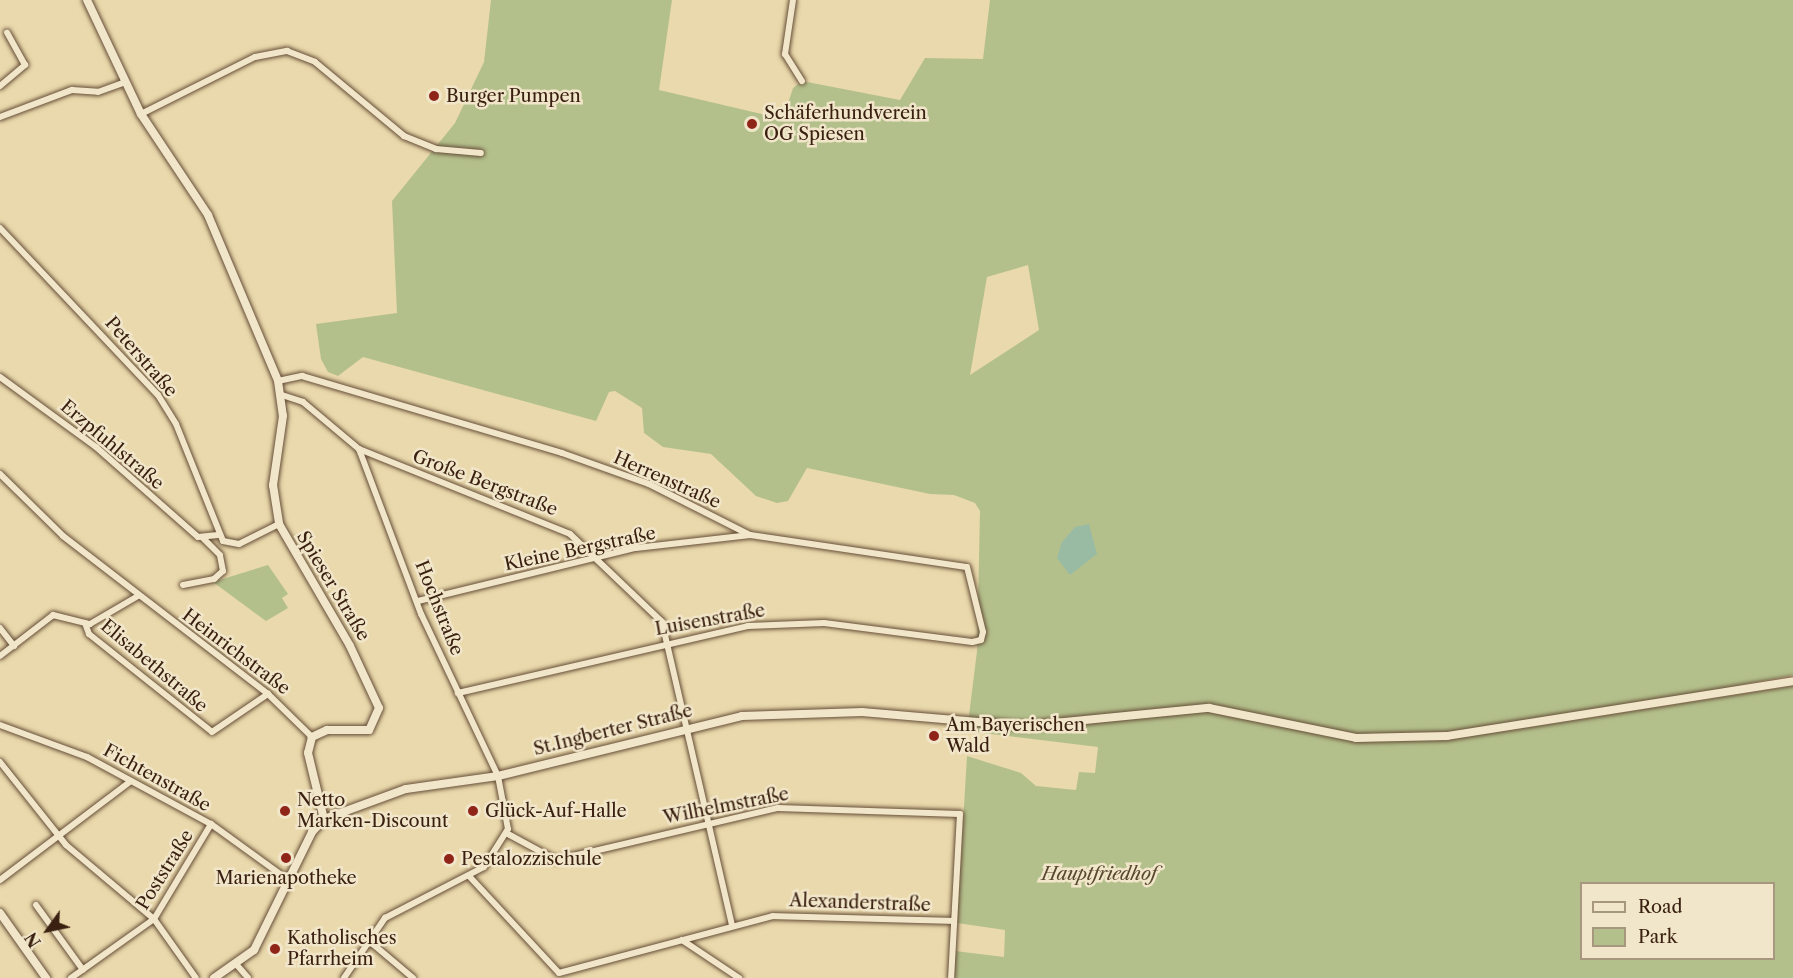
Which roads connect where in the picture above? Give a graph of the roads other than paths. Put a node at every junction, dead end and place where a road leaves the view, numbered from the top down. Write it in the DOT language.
graph roads {
  1 [pos="87,0"];
  2 [pos="793,0"];
  3 [pos="7,33"];
  4 [pos="802,81"];
  5 [pos="125,82"];
  6 [pos="0,86"];
  7 [pos="141,114"];
  8 [pos="0,117"];
  9 [pos="481,153"];
  10 [pos="0,228"];
  11 [pos="0,377"];
  12 [pos="278,381"];
  13 [pos="282,395"];
  14 [pos="359,449"];
  15 [pos="0,474"];
  16 [pos="279,524"];
  17 [pos="218,535"];
  18 [pos="750,535"];
  19 [pos="203,538"];
  20 [pos="592,561"];
  21 [pos="183,585"];
  22 [pos="138,596"];
  23 [pos="418,601"];
  24 [pos="85,623"];
  25 [pos="0,628"];
  26 [pos="670,642"];
  27 [pos="972,642"];
  28 [pos="14,646"];
  29 [pos="0,656"];
  30 [pos="1793,681"];
  31 [pos="458,693"];
  32 [pos="267,694"];
  33 [pos="0,725"];
  34 [pos="689,727"];
  35 [pos="312,736"];
  36 [pos="0,762"];
  37 [pos="498,776"];
  38 [pos="131,781"];
  39 [pos="324,819"];
  40 [pos="709,822"];
  41 [pos="211,824"];
  42 [pos="508,834"];
  43 [pos="59,837"];
  44 [pos="469,876"];
  45 [pos="287,879"];
  46 [pos="0,880"];
  47 [pos="36,904"];
  48 [pos="0,913"];
  49 [pos="154,919"];
  50 [pos="953,921"];
  51 [pos="732,926"];
  52 [pos="368,940"];
  53 [pos="682,940"];
  54 [pos="236,964"];
  55 [pos="83,970"];
  56 [pos="45,978"];
  57 [pos="71,978"];
  58 [pos="196,978"];
  59 [pos="214,978"];
  60 [pos="248,978"];
  61 [pos="344,978"];
  62 [pos="413,978"];
  63 [pos="739,978"];
  64 [pos="951,978"];
  1 -- 5 [label="main road, Spieser Straße"];
  2 -- 4 [label="street"];
  3 -- 6 [label="street"];
  5 -- 7 [label="main road, Spieser Straße"];
  5 -- 8 [label="street"];
  7 -- 9 [label="street"];
  7 -- 12 [label="main road, Spieser Straße"];
  10 -- 17 [label="street, Peterstraße"];
  11 -- 19 [label="street, Erzpfuhlstraße"];
  12 -- 13 [label="main road, Spieser Straße"];
  12 -- 18 [label="street, Herrenstraße"];
  13 -- 14 [label="street, Große Bergstraße"];
  13 -- 16 [label="main road, Spieser Straße"];
  14 -- 20 [label="street, Große Bergstraße"];
  14 -- 23 [label="street, Hochstraße"];
  15 -- 22 [label="street, Heinrichstraße"];
  16 -- 17 [label="street"];
  16 -- 35 [label="main road, Spieser Straße"];
  17 -- 19 [label="street"];
  18 -- 20 [label="street, Kleine Bergstraße"];
  18 -- 27 [label="street, Herrenstraße"];
  19 -- 21 [label="street, Erzpfuhlstraße"];
  20 -- 23 [label="street, Kleine Bergstraße"];
  20 -- 26 [label="street, Große Bergstraße"];
  22 -- 24 [label="street"];
  22 -- 32 [label="street, Heinrichstraße"];
  23 -- 31 [label="street, Hochstraße"];
  24 -- 28 [label="street"];
  24 -- 32 [label="street, Elisabethstraße"];
  25 -- 28 [label="street"];
  26 -- 27 [label="street, Luisenstraße"];
  26 -- 31 [label="street, Luisenstraße"];
  26 -- 34 [label="street, Große Bergstraße"];
  28 -- 29 [label="street"];
  30 -- 34 [label="main road, St.Ingberter Straße"];
  31 -- 37 [label="street, Hochstraße"];
  32 -- 35 [label="street, Heinrichstraße"];
  33 -- 38 [label="street, Fichtenstraße"];
  34 -- 37 [label="main road, St.Ingberter Straße"];
  34 -- 40 [label="street, Große Bergstraße"];
  35 -- 39 [label="main road"];
  36 -- 43 [label="street"];
  37 -- 39 [label="main road, St.Ingberter Straße"];
  37 -- 42 [label="street, Hochstraße"];
  38 -- 41 [label="street, Fichtenstraße"];
  38 -- 43 [label="street"];
  39 -- 45 [label="main road"];
  40 -- 42 [label="street, Wilhelmstraße"];
  40 -- 50 [label="street, Wilhelmstraße"];
  40 -- 51 [label="street, Große Bergstraße"];
  41 -- 45 [label="street, Fichtenstraße"];
  41 -- 49 [label="street, Poststraße"];
  42 -- 44 [label="street"];
  43 -- 46 [label="street"];
  43 -- 49 [label="street"];
  44 -- 52 [label="street"];
  44 -- 53 [label="street, Alexanderstraße"];
  45 -- 54 [label="main road"];
  47 -- 55 [label="street"];
  48 -- 56 [label="main road"];
  49 -- 55 [label="street, Poststraße"];
  49 -- 58 [label="street"];
  50 -- 51 [label="street, Alexanderstraße"];
  50 -- 64 [label="street"];
  51 -- 53 [label="street, Alexanderstraße"];
  52 -- 61 [label="street"];
  52 -- 62 [label="street"];
  53 -- 63 [label="street"];
  54 -- 59 [label="main road"];
  54 -- 60 [label="street"];
  55 -- 57 [label="street, Poststraße"];
}
